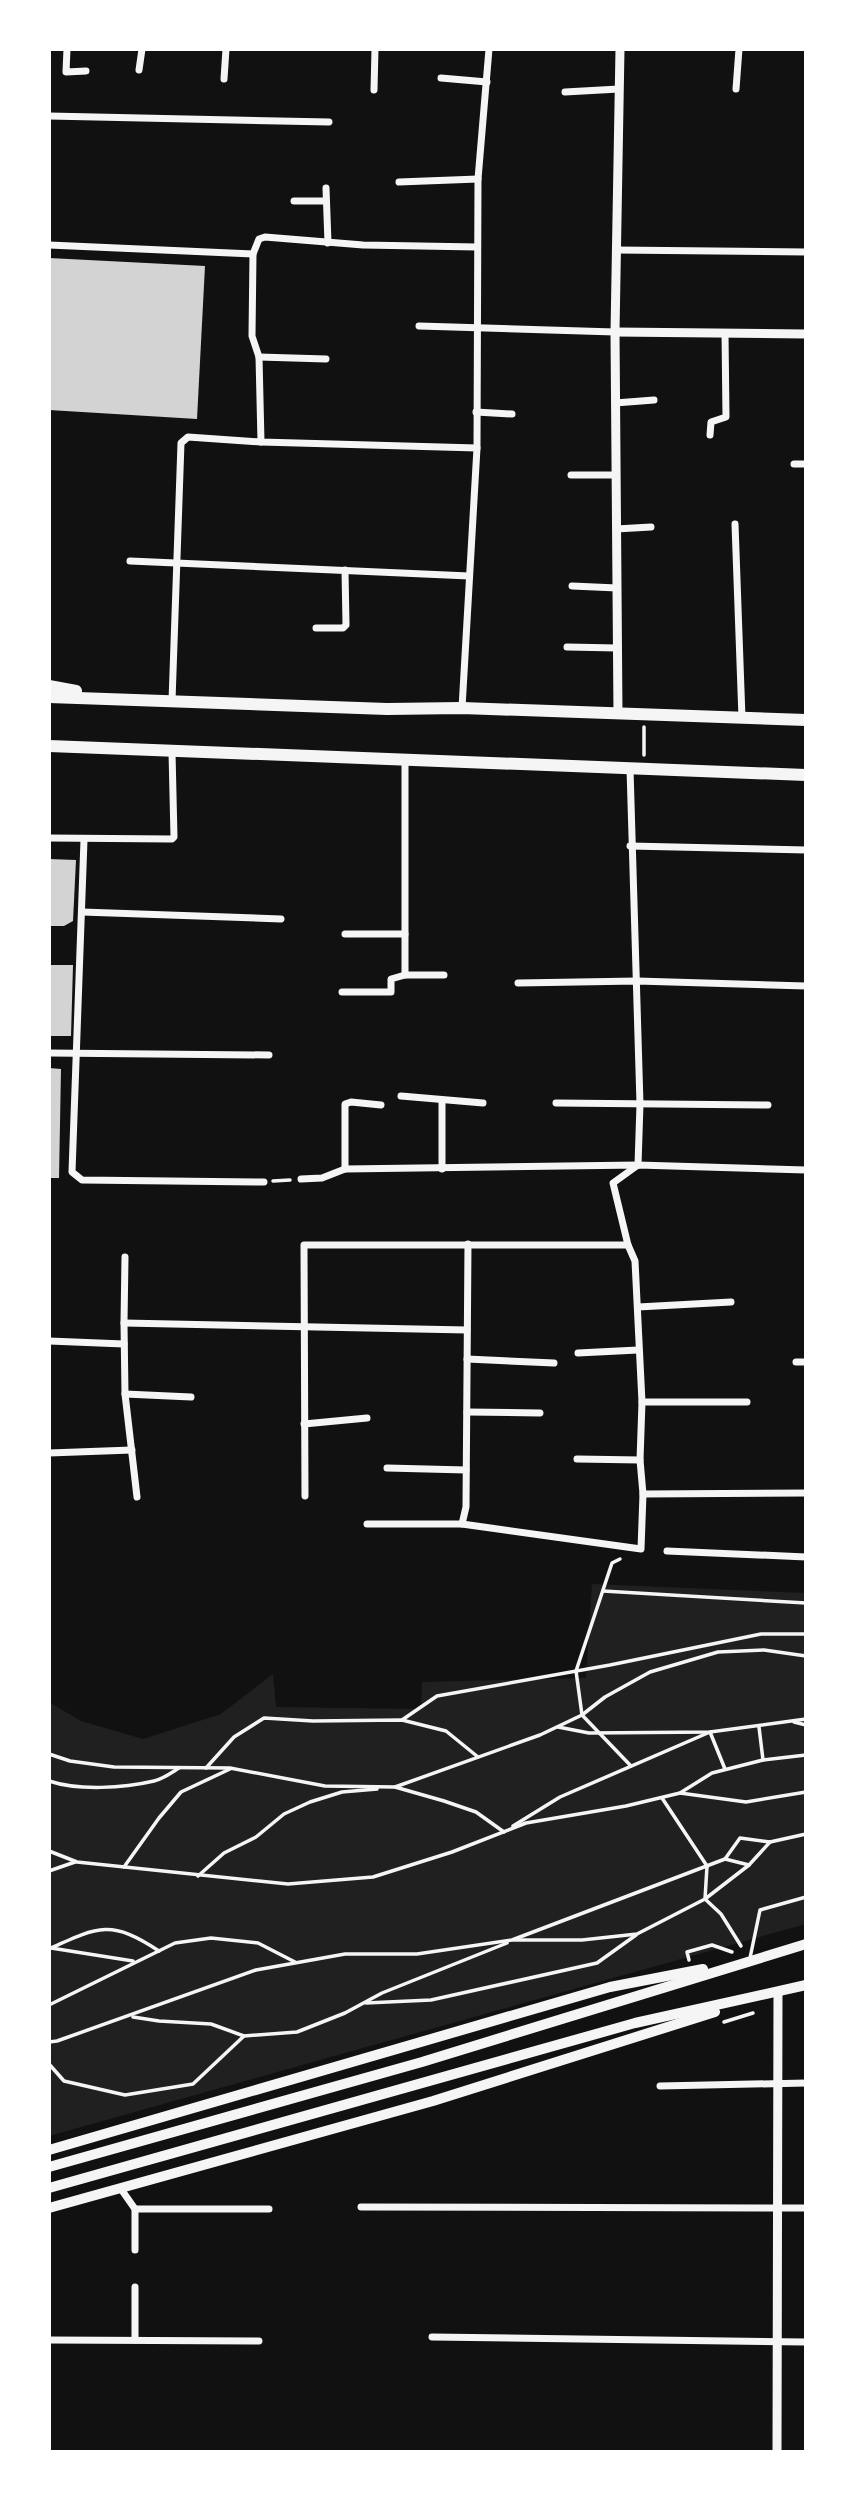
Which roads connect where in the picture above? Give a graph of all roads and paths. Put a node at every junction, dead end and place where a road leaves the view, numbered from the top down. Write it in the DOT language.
graph roads {
  1 [pos="67,49"];
  2 [pos="142,49"];
  3 [pos="226,49"];
  4 [pos="375,49"];
  5 [pos="489,49"];
  6 [pos="620,49"];
  7 [pos="739,49"];
  8 [pos="139,70"];
  9 [pos="86,71"];
  10 [pos="441,78"];
  11 [pos="224,79"];
  12 [pos="487,82"];
  13 [pos="619,89"];
  14 [pos="736,89"];
  15 [pos="374,90"];
  16 [pos="565,92"];
  17 [pos="49,117"];
  18 [pos="329,122"];
  19 [pos="478,179"];
  20 [pos="398,182"];
  21 [pos="326,188"];
  22 [pos="294,201"];
  23 [pos="326,201"];
  24 [pos="328,243"];
  25 [pos="49,245"];
  26 [pos="477,247"];
  27 [pos="616,250"];
  28 [pos="806,252"];
  29 [pos="253,254"];
  30 [pos="419,326"];
  31 [pos="478,328"];
  32 [pos="615,332"];
  33 [pos="725,333"];
  34 [pos="806,334"];
  35 [pos="259,357"];
  36 [pos="326,359"];
  37 [pos="654,400"];
  38 [pos="615,403"];
  39 [pos="476,412"];
  40 [pos="513,414"];
  41 [pos="710,435"];
  42 [pos="261,442"];
  43 [pos="477,448"];
  44 [pos="794,464"];
  45 [pos="806,464"];
  46 [pos="571,475"];
  47 [pos="616,475"];
  48 [pos="735,524"];
  49 [pos="651,527"];
  50 [pos="616,529"];
  51 [pos="130,561"];
  52 [pos="177,563"];
  53 [pos="345,570"];
  54 [pos="469,576"];
  55 [pos="572,586"];
  56 [pos="617,587"];
  57 [pos="316,628"];
  58 [pos="567,648"];
  59 [pos="617,648"];
  60 [pos="49,686"];
  61 [pos="49,696"];
  62 [pos="122,698"];
  63 [pos="172,701"];
  64 [pos="49,704"];
  65 [pos="462,708"];
  66 [pos="618,714"];
  67 [pos="644,715"];
  68 [pos="743,718"];
  69 [pos="806,720"];
  70 [pos="49,746"];
  71 [pos="172,752"];
  72 [pos="405,761"];
  73 [pos="629,769"];
  74 [pos="643,769"];
  75 [pos="806,775"];
  76 [pos="49,838"];
  77 [pos="84,840"];
  78 [pos="630,846"];
  79 [pos="806,850"];
  80 [pos="82,912"];
  81 [pos="281,919"];
  82 [pos="345,934"];
  83 [pos="405,934"];
  84 [pos="405,975"];
  85 [pos="444,975"];
  86 [pos="637,981"];
  87 [pos="518,983"];
  88 [pos="806,986"];
  89 [pos="342,992"];
  90 [pos="75,1052"];
  91 [pos="49,1053"];
  92 [pos="269,1055"];
  93 [pos="401,1096"];
  94 [pos="442,1100"];
  95 [pos="483,1103"];
  96 [pos="556,1103"];
  97 [pos="640,1104"];
  98 [pos="381,1105"];
  99 [pos="768,1105"];
  100 [pos="638,1165"];
  101 [pos="345,1169"];
  102 [pos="442,1169"];
  103 [pos="806,1170"];
  104 [pos="301,1179"];
  105 [pos="264,1182"];
  106 [pos="468,1244"];
  107 [pos="628,1245"];
  108 [pos="125,1257"];
  109 [pos="731,1302"];
  110 [pos="638,1307"];
  111 [pos="124,1324"];
  112 [pos="303,1328"];
  113 [pos="467,1330"];
  114 [pos="49,1341"];
  115 [pos="124,1344"];
  116 [pos="638,1350"];
  117 [pos="579,1353"];
  118 [pos="467,1359"];
  119 [pos="796,1362"];
  120 [pos="806,1362"];
  121 [pos="554,1363"];
  122 [pos="125,1394"];
  123 [pos="191,1397"];
  124 [pos="642,1402"];
  125 [pos="747,1402"];
  126 [pos="467,1412"];
  127 [pos="540,1413"];
  128 [pos="367,1418"];
  129 [pos="304,1424"];
  130 [pos="132,1450"];
  131 [pos="49,1453"];
  132 [pos="577,1459"];
  133 [pos="640,1460"];
  134 [pos="387,1468"];
  135 [pos="466,1470"];
  136 [pos="806,1493"];
  137 [pos="643,1494"];
  138 [pos="305,1496"];
  139 [pos="137,1497"];
  140 [pos="367,1524"];
  141 [pos="462,1524"];
  142 [pos="641,1549"];
  143 [pos="667,1551"];
  144 [pos="806,1558"];
  145 [pos="603,1591"];
  146 [pos="806,1603"];
  147 [pos="806,1634"];
  148 [pos="806,1656"];
  149 [pos="576,1671"];
  150 [pos="582,1714"];
  151 [pos="806,1719"];
  152 [pos="402,1720"];
  153 [pos="794,1722"];
  154 [pos="806,1725"];
  155 [pos="759,1726"];
  156 [pos="557,1727"];
  157 [pos="710,1732"];
  158 [pos="602,1733"];
  159 [pos="49,1755"];
  160 [pos="806,1755"];
  161 [pos="478,1757"];
  162 [pos="763,1760"];
  163 [pos="631,1766"];
  164 [pos="181,1767"];
  165 [pos="206,1768"];
  166 [pos="230,1768"];
  167 [pos="725,1770"];
  168 [pos="49,1781"];
  169 [pos="395,1787"];
  170 [pos="806,1792"];
  171 [pos="680,1793"];
  172 [pos="662,1797"];
  173 [pos="504,1832"];
  174 [pos="806,1834"];
  175 [pos="770,1842"];
  176 [pos="49,1852"];
  177 [pos="725,1859"];
  178 [pos="78,1862"];
  179 [pos="749,1865"];
  180 [pos="707,1866"];
  181 [pos="124,1867"];
  182 [pos="49,1871"];
  183 [pos="198,1876"];
  184 [pos="806,1897"];
  185 [pos="705,1899"];
  186 [pos="637,1934"];
  187 [pos="512,1940"];
  188 [pos="806,1944"];
  189 [pos="712,1945"];
  190 [pos="50,1948"];
  191 [pos="159,1951"];
  192 [pos="687,1952"];
  193 [pos="750,1959"];
  194 [pos="135,1962"];
  195 [pos="297,1963"];
  196 [pos="806,1984"];
  197 [pos="778,1993"];
  198 [pos="364,2003"];
  199 [pos="49,2005"];
  200 [pos="750,2015"];
  201 [pos="130,2016"];
  202 [pos="719,2024"];
  203 [pos="244,2036"];
  204 [pos="49,2042"];
  205 [pos="49,2064"];
  206 [pos="778,2082"];
  207 [pos="806,2083"];
  208 [pos="660,2087"];
  209 [pos="49,2150"];
  210 [pos="49,2167"];
  211 [pos="49,2188"];
  212 [pos="121,2189"];
  213 [pos="361,2207"];
  214 [pos="49,2208"];
  215 [pos="135,2208"];
  216 [pos="778,2208"];
  217 [pos="806,2208"];
  218 [pos="269,2209"];
  219 [pos="135,2250"];
  220 [pos="135,2287"];
  221 [pos="432,2337"];
  222 [pos="49,2340"];
  223 [pos="135,2340"];
  224 [pos="259,2341"];
  225 [pos="778,2342"];
  226 [pos="806,2342"];
  227 [pos="778,2452"];
  1 -- 9 [label="street"];
  2 -- 8 [label="street"];
  3 -- 11 [label="street"];
  4 -- 15 [label="street"];
  5 -- 12 [label="street"];
  6 -- 13 [label="street"];
  7 -- 14 [label="street"];
  10 -- 12 [label="street"];
  12 -- 19 [label="street"];
  13 -- 16 [label="street"];
  13 -- 27 [label="street"];
  17 -- 18 [label="street"];
  19 -- 20 [label="street"];
  19 -- 26 [label="street"];
  21 -- 23 [label="street"];
  22 -- 23 [label="street"];
  23 -- 24 [label="street"];
  24 -- 26 [label="street"];
  24 -- 29 [label="street"];
  25 -- 29 [label="street"];
  26 -- 31 [label="street"];
  27 -- 28 [label="street"];
  27 -- 32 [label="street"];
  29 -- 35 [label="street"];
  30 -- 31 [label="street"];
  31 -- 32 [label="street"];
  31 -- 39 [label="street"];
  32 -- 33 [label="street"];
  32 -- 38 [label="street"];
  33 -- 34 [label="street"];
  33 -- 41 [label="street"];
  35 -- 36 [label="street"];
  35 -- 42 [label="street"];
  37 -- 38 [label="street"];
  38 -- 47 [label="street"];
  39 -- 40 [label="street"];
  39 -- 43 [label="street"];
  42 -- 43 [label="street"];
  42 -- 52 [label="street"];
  43 -- 54 [label="street"];
  44 -- 45 [label="street"];
  46 -- 47 [label="street"];
  47 -- 50 [label="street"];
  48 -- 68 [label="street"];
  49 -- 50 [label="street"];
  50 -- 56 [label="street"];
  51 -- 52 [label="street"];
  52 -- 53 [label="street"];
  52 -- 63 [label="street"];
  53 -- 54 [label="street"];
  53 -- 57 [label="street"];
  54 -- 65 [label="street"];
  55 -- 56 [label="street"];
  56 -- 59 [label="street"];
  58 -- 59 [label="street"];
  59 -- 66 [label="street"];
  60 -- 62 [label="main road"];
  61 -- 62 [label="main road"];
  62 -- 63 [label="main road"];
  62 -- 64 [label="main road"];
  63 -- 65 [label="main road"];
  65 -- 66 [label="main road"];
  66 -- 67 [label="main road"];
  67 -- 68 [label="main road"];
  67 -- 74 [label="path"];
  68 -- 69 [label="main road"];
  70 -- 71 [label="main road"];
  71 -- 72 [label="main road"];
  71 -- 77 [label="street"];
  72 -- 73 [label="main road"];
  72 -- 83 [label="street"];
  73 -- 74 [label="main road"];
  73 -- 78 [label="street"];
  74 -- 75 [label="main road"];
  76 -- 77 [label="street"];
  77 -- 80 [label="street"];
  78 -- 79 [label="street"];
  78 -- 86 [label="street"];
  80 -- 81 [label="street"];
  80 -- 90 [label="street"];
  82 -- 83 [label="street"];
  83 -- 84 [label="street"];
  84 -- 85 [label="street"];
  84 -- 89 [label="street"];
  86 -- 87 [label="street"];
  86 -- 88 [label="street"];
  86 -- 97 [label="street"];
  90 -- 91 [label="street"];
  90 -- 92 [label="street"];
  90 -- 105 [label="street"];
  93 -- 94 [label="street"];
  94 -- 95 [label="street"];
  94 -- 102 [label="street"];
  96 -- 97 [label="street"];
  97 -- 99 [label="street"];
  97 -- 100 [label="street"];
  98 -- 101 [label="street"];
  100 -- 102 [label="street"];
  100 -- 103 [label="street"];
  100 -- 107 [label="street"];
  101 -- 102 [label="street"];
  101 -- 104 [label="street"];
  104 -- 105 [label="path"];
  106 -- 107 [label="street"];
  106 -- 112 [label="street"];
  106 -- 113 [label="street"];
  107 -- 110 [label="street"];
  108 -- 111 [label="street"];
  109 -- 110 [label="street"];
  110 -- 116 [label="street"];
  111 -- 112 [label="street"];
  111 -- 115 [label="street"];
  112 -- 113 [label="street"];
  112 -- 129 [label="street"];
  113 -- 118 [label="street"];
  114 -- 115 [label="street"];
  115 -- 122 [label="street"];
  116 -- 117 [label="street"];
  116 -- 124 [label="street"];
  118 -- 121 [label="street"];
  118 -- 126 [label="street"];
  119 -- 120 [label="street"];
  122 -- 123 [label="street"];
  122 -- 130 [label="street"];
  124 -- 125 [label="street"];
  124 -- 133 [label="street"];
  126 -- 127 [label="street"];
  126 -- 135 [label="street"];
  128 -- 129 [label="street"];
  129 -- 138 [label="street"];
  130 -- 131 [label="street"];
  130 -- 139 [label="street"];
  132 -- 133 [label="street"];
  133 -- 137 [label="street"];
  134 -- 135 [label="street"];
  135 -- 141 [label="street"];
  136 -- 137 [label="street"];
  137 -- 142 [label="street"];
  140 -- 141 [label="street"];
  141 -- 142 [label="street"];
  142 -- 145 [label="path"];
  143 -- 144 [label="street"];
  145 -- 146 [label="path"];
  145 -- 149 [label="path"];
  147 -- 149 [label="path"];
  148 -- 150 [label="path"];
  149 -- 150 [label="path"];
  149 -- 152 [label="path"];
  150 -- 156 [label="path"];
  150 -- 158 [label="path"];
  151 -- 153 [label="path"];
  152 -- 161 [label="path"];
  152 -- 165 [label="path"];
  153 -- 154 [label="path"];
  153 -- 155 [label="path"];
  155 -- 157 [label="path"];
  155 -- 162 [label="path"];
  156 -- 158 [label="path"];
  156 -- 161 [label="path"];
  157 -- 158 [label="path"];
  157 -- 163 [label="path"];
  157 -- 167 [label="path"];
  158 -- 163 [label="path"];
  159 -- 164 [label="path"];
  160 -- 162 [label="path"];
  161 -- 169 [label="path"];
  162 -- 167 [label="path"];
  163 -- 173 [label="path"];
  164 -- 165 [label="path"];
  164 -- 168 [label="path"];
  165 -- 166 [label="path"];
  166 -- 169 [label="path"];
  166 -- 181 [label="path"];
  167 -- 171 [label="path"];
  169 -- 173 [label="path"];
  169 -- 183 [label="path"];
  170 -- 171 [label="path"];
  171 -- 172 [label="path"];
  172 -- 173 [label="path"];
  172 -- 180 [label="path"];
  173 -- 183 [label="path"];
  174 -- 175 [label="path"];
  175 -- 177 [label="path"];
  175 -- 179 [label="path"];
  176 -- 178 [label="path"];
  177 -- 179 [label="path"];
  177 -- 180 [label="path"];
  178 -- 181 [label="path"];
  178 -- 182 [label="path"];
  179 -- 185 [label="path"];
  180 -- 185 [label="path"];
  180 -- 187 [label="path"];
  181 -- 183 [label="path"];
  184 -- 193 [label="lane"];
  185 -- 186 [label="path"];
  185 -- 193 [label="path"];
  186 -- 187 [label="path"];
  186 -- 198 [label="path"];
  187 -- 195 [label="path"];
  187 -- 198 [label="path"];
  188 -- 193 [label="main road"];
  189 -- 192 [label="path"];
  190 -- 191 [label="path"];
  190 -- 194 [label="path"];
  191 -- 194 [label="path"];
  191 -- 195 [label="path"];
  193 -- 209 [label="main road"];
  193 -- 210 [label="main road"];
  194 -- 199 [label="path"];
  195 -- 201 [label="path"];
  196 -- 197 [label="main road"];
  197 -- 206 [label="street"];
  197 -- 211 [label="main road"];
  197 -- 212 [label="main road"];
  198 -- 203 [label="path"];
  200 -- 202 [label="path"];
  201 -- 203 [label="path"];
  201 -- 204 [label="path"];
  203 -- 205 [label="path"];
  206 -- 207 [label="street"];
  206 -- 208 [label="street"];
  206 -- 216 [label="street"];
  212 -- 214 [label="main road"];
  212 -- 215 [label="street"];
  213 -- 216 [label="street"];
  215 -- 218 [label="street"];
  215 -- 219 [label="street"];
  216 -- 217 [label="street"];
  216 -- 225 [label="street"];
  220 -- 223 [label="street"];
  221 -- 225 [label="street"];
  222 -- 223 [label="street"];
  223 -- 224 [label="street"];
  225 -- 226 [label="street"];
  225 -- 227 [label="street"];
}
